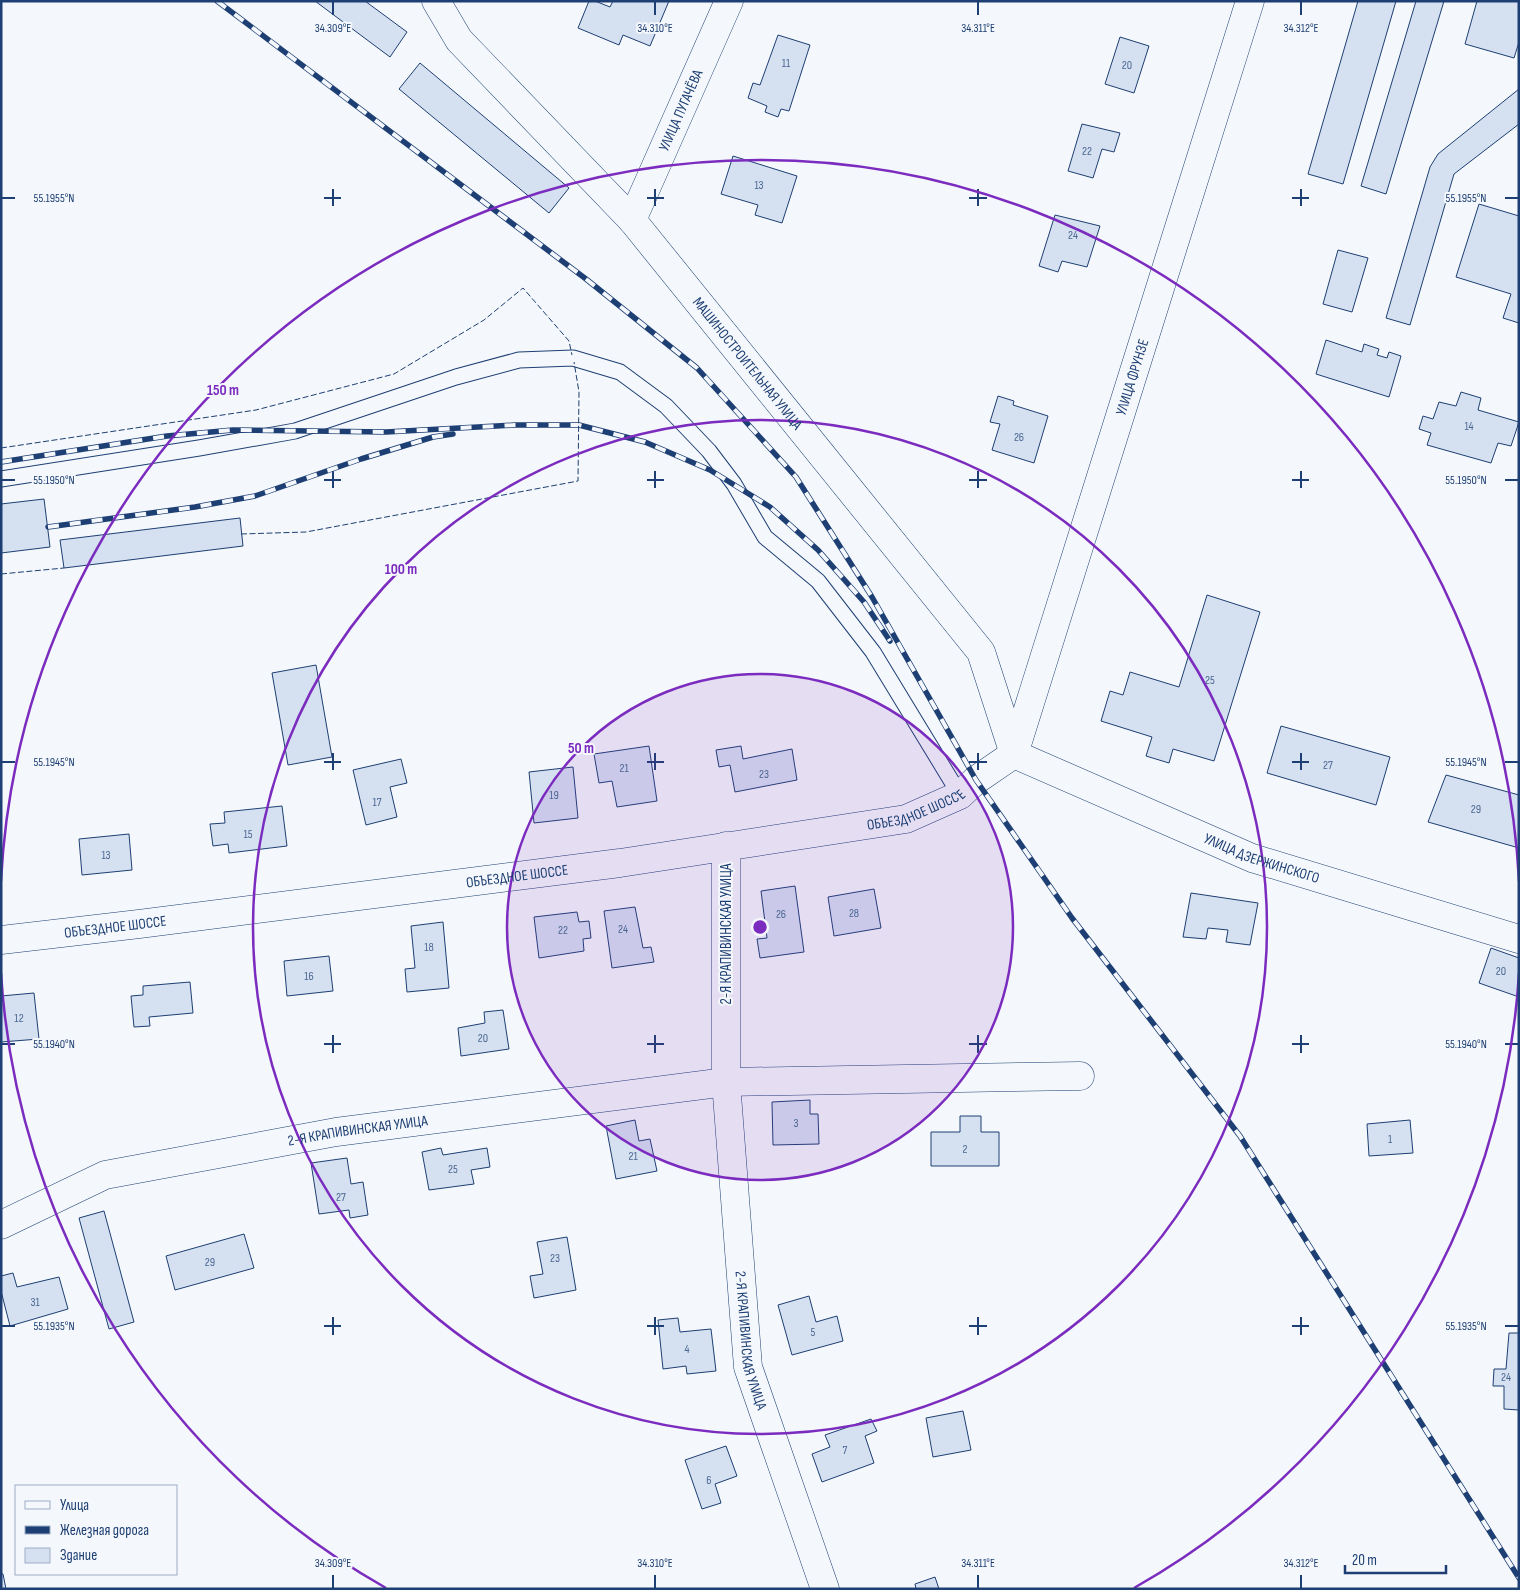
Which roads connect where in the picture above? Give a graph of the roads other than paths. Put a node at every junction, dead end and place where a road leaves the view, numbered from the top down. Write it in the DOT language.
graph roads {
  1 [pos="436,1"];
  2 [pos="729,1"];
  3 [pos="1250,1"];
  4 [pos="632,220"];
  5 [pos="1,479"];
  6 [pos="1014,754"];
  7 [pos="960,795"];
  8 [pos="726,846"];
  9 [pos="1519,939"];
  10 [pos="1,940"];
  11 [pos="1080,1076"];
  12 [pos="726,1082"];
  13 [pos="1,1225"];
  14 [pos="825,1589"];
  1 -- 4 [label="street, МАШИНОСТРОИТЕЛЬНАЯ УЛИЦА"];
  2 -- 4 [label="street, УЛИЦА ПУГАЧЁВА"];
  3 -- 6 [label="street, УЛИЦА ФРУНЗЕ"];
  4 -- 6 [label="street, МАШИНОСТРОИТЕЛЬНАЯ УЛИЦА"];
  5 -- 7 [label="lane"];
  6 -- 7 [label="street, ОБЪЕЗДНОЕ ШОССЕ"];
  6 -- 9 [label="street, УЛИЦА ДЗЕРЖИНСКОГО"];
  7 -- 8 [label="street, ОБЪЕЗДНОЕ ШОССЕ"];
  8 -- 10 [label="street, ОБЪЕЗДНОЕ ШОССЕ"];
  8 -- 12 [label="street, 2-Я КРАПИВИНСКАЯ УЛИЦА"];
  11 -- 12 [label="street, 2-Я КРАПИВИНСКАЯ УЛИЦА"];
  12 -- 13 [label="street, 2-Я КРАПИВИНСКАЯ УЛИЦА"];
  12 -- 14 [label="street, 2-Я КРАПИВИНСКАЯ УЛИЦА"];
}
